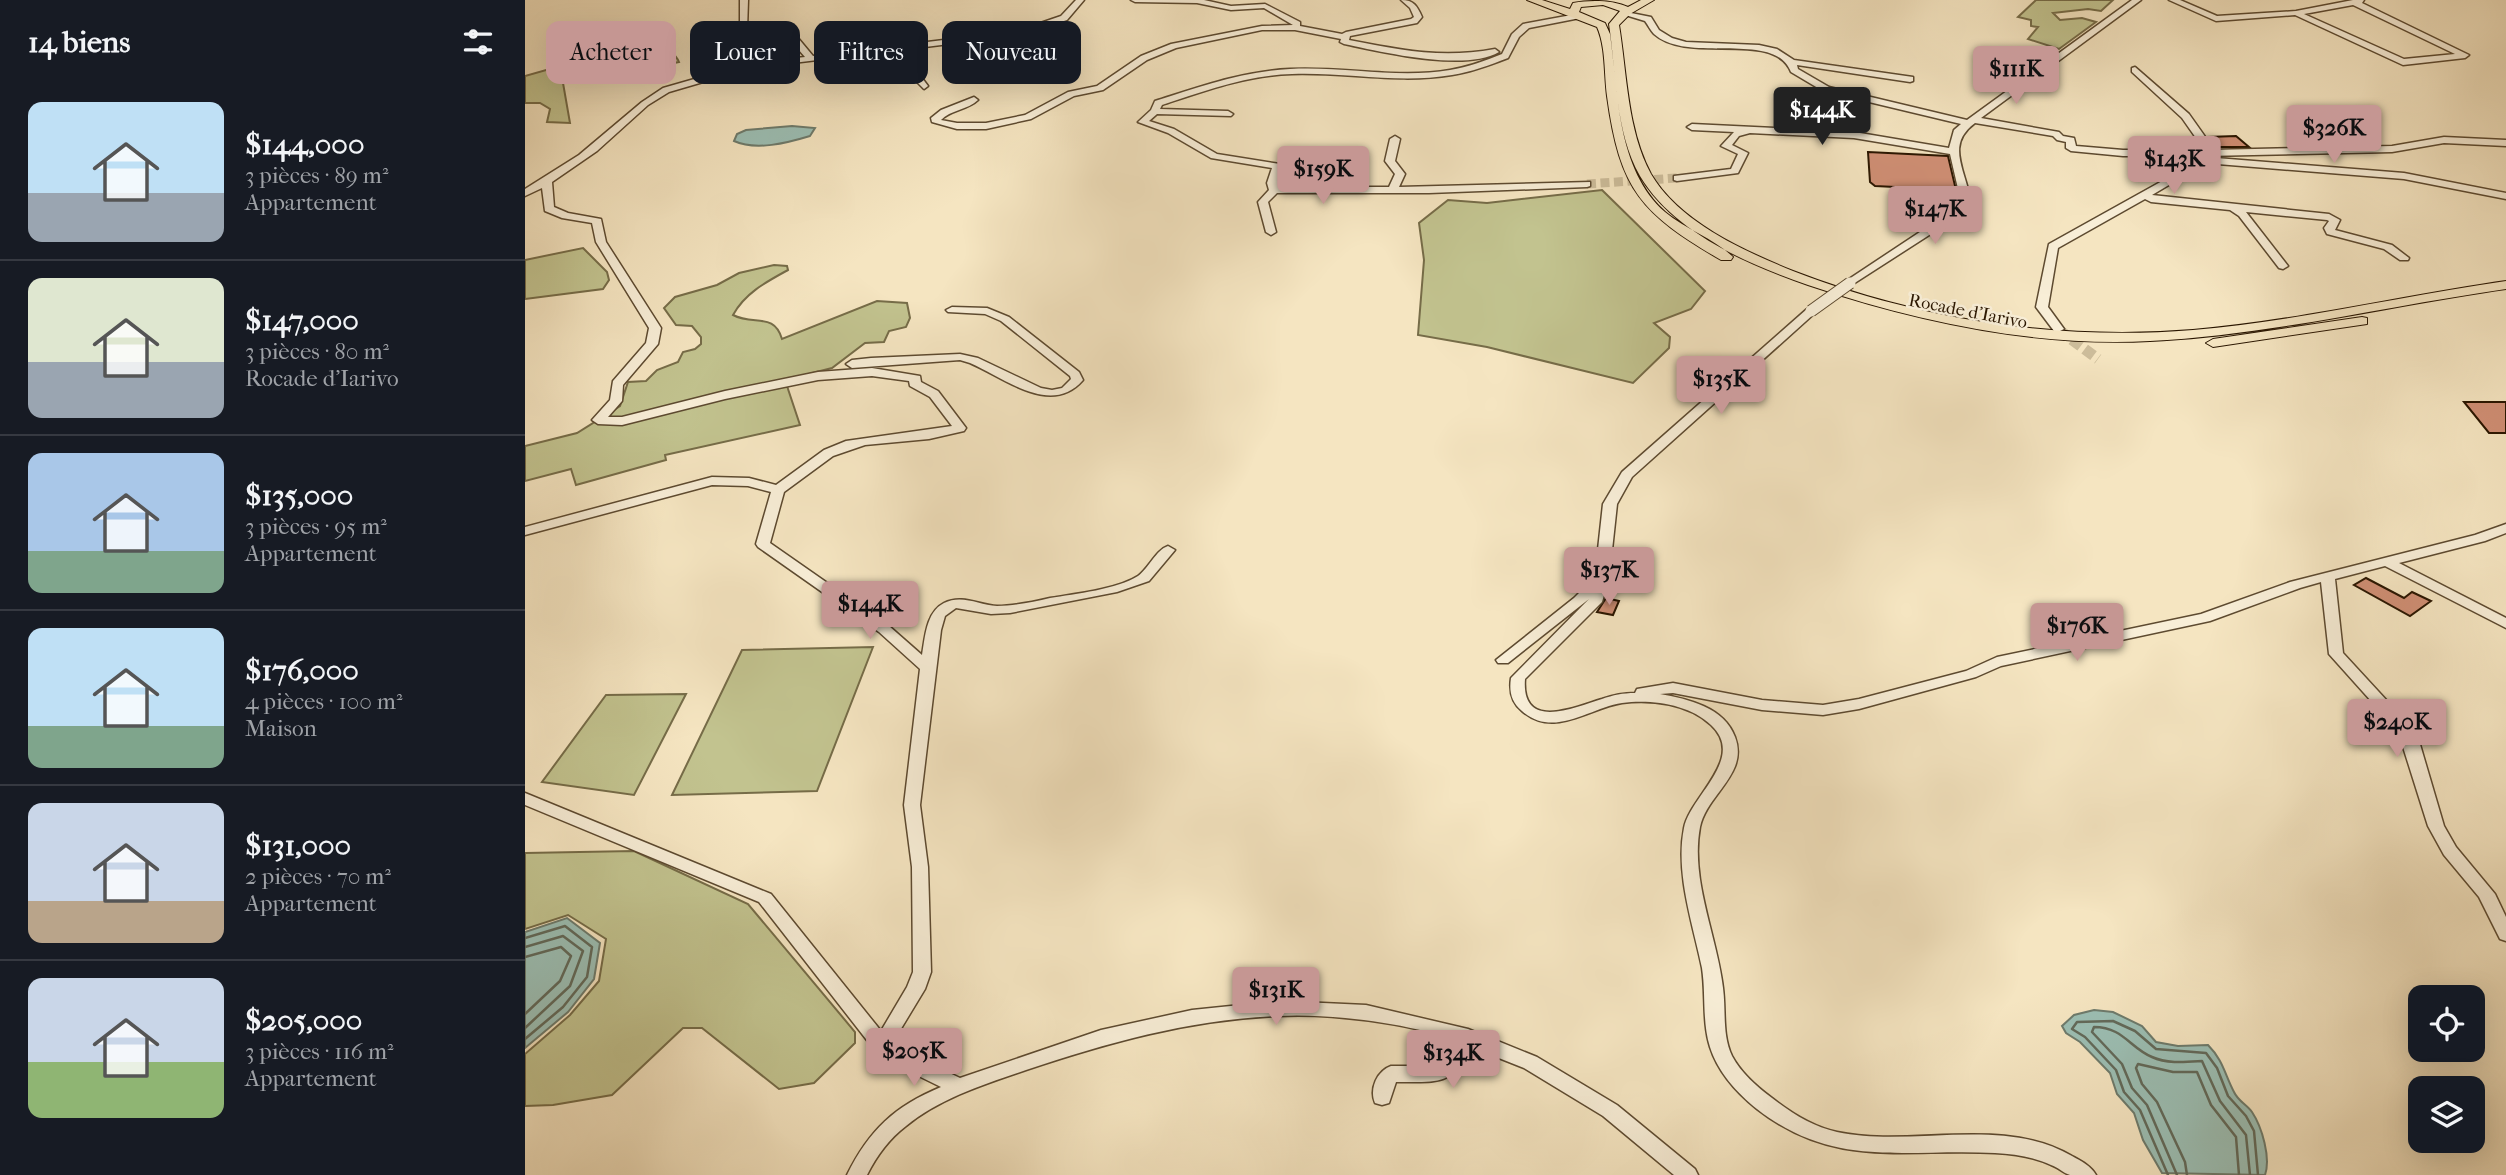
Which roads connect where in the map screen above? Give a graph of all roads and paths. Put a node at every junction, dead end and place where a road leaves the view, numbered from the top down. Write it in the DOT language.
graph roads {
  1 [pos="744,0"];
  2 [pos="1080,0"];
  3 [pos="1135,0"];
  4 [pos="1405,0"];
  5 [pos="1647,0"];
  6 [pos="2137,0"];
  7 [pos="2173,0"];
  8 [pos="2364,0"];
  9 [pos="1537,2"];
  10 [pos="1608,2"];
  11 [pos="2354,2"];
  12 [pos="1580,9"];
  13 [pos="2296,13"];
  14 [pos="1625,14"];
  15 [pos="1295,27"];
  16 [pos="1343,37"];
  17 [pos="1513,43"];
  18 [pos="928,44"];
  19 [pos="810,57"];
  20 [pos="814,57"];
  21 [pos="1792,62"];
  22 [pos="2135,69"];
  23 [pos="1910,79"];
  24 [pos="974,100"];
  25 [pos="1155,111"];
  26 [pos="1228,114"];
  27 [pos="1972,121"];
  28 [pos="1692,127"];
  29 [pos="1758,131"];
  30 [pos="1395,139"];
  31 [pos="2474,143"];
  32 [pos="2506,143"];
  33 [pos="2344,149"];
  34 [pos="2206,151"];
  35 [pos="1955,152"];
  36 [pos="2506,154"];
  37 [pos="2197,159"];
  38 [pos="2359,172"];
  39 [pos="1677,178"];
  40 [pos="547,182"];
  41 [pos="1587,184"];
  42 [pos="1274,190"];
  43 [pos="1393,190"];
  44 [pos="525,193"];
  45 [pos="2145,194"];
  46 [pos="2506,196"];
  47 [pos="2233,208"];
  48 [pos="1272,232"];
  49 [pos="2404,258"];
  50 [pos="2283,266"];
  51 [pos="2506,285"];
  52 [pos="2506,295"];
  53 [pos="952,310"];
  54 [pos="2058,329"];
  55 [pos="818,376"];
  56 [pos="778,490"];
  57 [pos="2506,528"];
  58 [pos="525,531"];
  59 [pos="1168,550"];
  60 [pos="2389,562"];
  61 [pos="1602,578"];
  62 [pos="2327,578"];
  63 [pos="2506,625"];
  64 [pos="1503,660"];
  65 [pos="928,668"];
  66 [pos="1625,698"];
  67 [pos="525,799"];
  68 [pos="2506,934"];
  69 [pos="1468,1036"];
  70 [pos="887,1052"];
  71 [pos="960,1087"];
  72 [pos="1382,1097"];
  73 [pos="857,1175"];
  74 [pos="1688,1175"];
  75 [pos="2086,1175"];
  1 -- 19 [label="street"];
  2 -- 18 [label="street"];
  3 -- 15 [label="street"];
  4 -- 16 [label="street"];
  5 -- 10 [label="main road"];
  5 -- 14 [label="main road"];
  6 -- 27 [label="street"];
  7 -- 13 [label="street"];
  8 -- 11 [label="street"];
  9 -- 12 [label="main road"];
  10 -- 12 [label="main road"];
  10 -- 14 [label="main road"];
  11 -- 13 [label="street"];
  11 -- 13 [label="street"];
  12 -- 14 [label="main road"];
  12 -- 17 [label="street"];
  12 -- 52 [label="main road, Rocade d'Iarivo"];
  14 -- 21 [label="street"];
  14 -- 51 [label="main road, Rocade d'Iarivo"];
  15 -- 16 [label="street"];
  15 -- 24 [label="street"];
  16 -- 17 [label="street"];
  17 -- 25 [label="street"];
  19 -- 20 [label="street"];
  19 -- 40 [label="street"];
  21 -- 23 [label="street"];
  21 -- 27 [label="street"];
  22 -- 34 [label="street"];
  25 -- 26 [label="street"];
  25 -- 42 [label="street"];
  27 -- 34 [label="street"];
  27 -- 35 [label="street"];
  28 -- 29 [label="street"];
  29 -- 35 [label="street"];
  29 -- 39 [label="street"];
  30 -- 43 [label="street"];
  31 -- 32 [label="street"];
  31 -- 33 [label="street"];
  31 -- 36 [label="street"];
  33 -- 34 [label="street"];
  33 -- 38 [label="street"];
  34 -- 37 [label="street"];
  35 -- 61 [label="street, bridge"];
  37 -- 38 [label="street"];
  37 -- 45 [label="street"];
  38 -- 46 [label="street"];
  40 -- 44 [label="street"];
  40 -- 55 [label="street"];
  41 -- 43 [label="street"];
  42 -- 43 [label="street"];
  42 -- 48 [label="street"];
  45 -- 47 [label="street"];
  45 -- 54 [label="street"];
  47 -- 49 [label="street"];
  47 -- 50 [label="street"];
  53 -- 55 [label="street"];
  55 -- 56 [label="street"];
  56 -- 58 [label="street"];
  56 -- 65 [label="street"];
  57 -- 60 [label="street"];
  59 -- 65 [label="street"];
  60 -- 62 [label="street"];
  60 -- 63 [label="street"];
  61 -- 64 [label="street"];
  61 -- 66 [label="street"];
  62 -- 66 [label="street"];
  62 -- 68 [label="street"];
  65 -- 70 [label="street"];
  66 -- 75 [label="street"];
  67 -- 70 [label="street"];
  69 -- 71 [label="street"];
  69 -- 72 [label="street"];
  69 -- 74 [label="street"];
  70 -- 71 [label="street"];
  71 -- 73 [label="street"];
}
